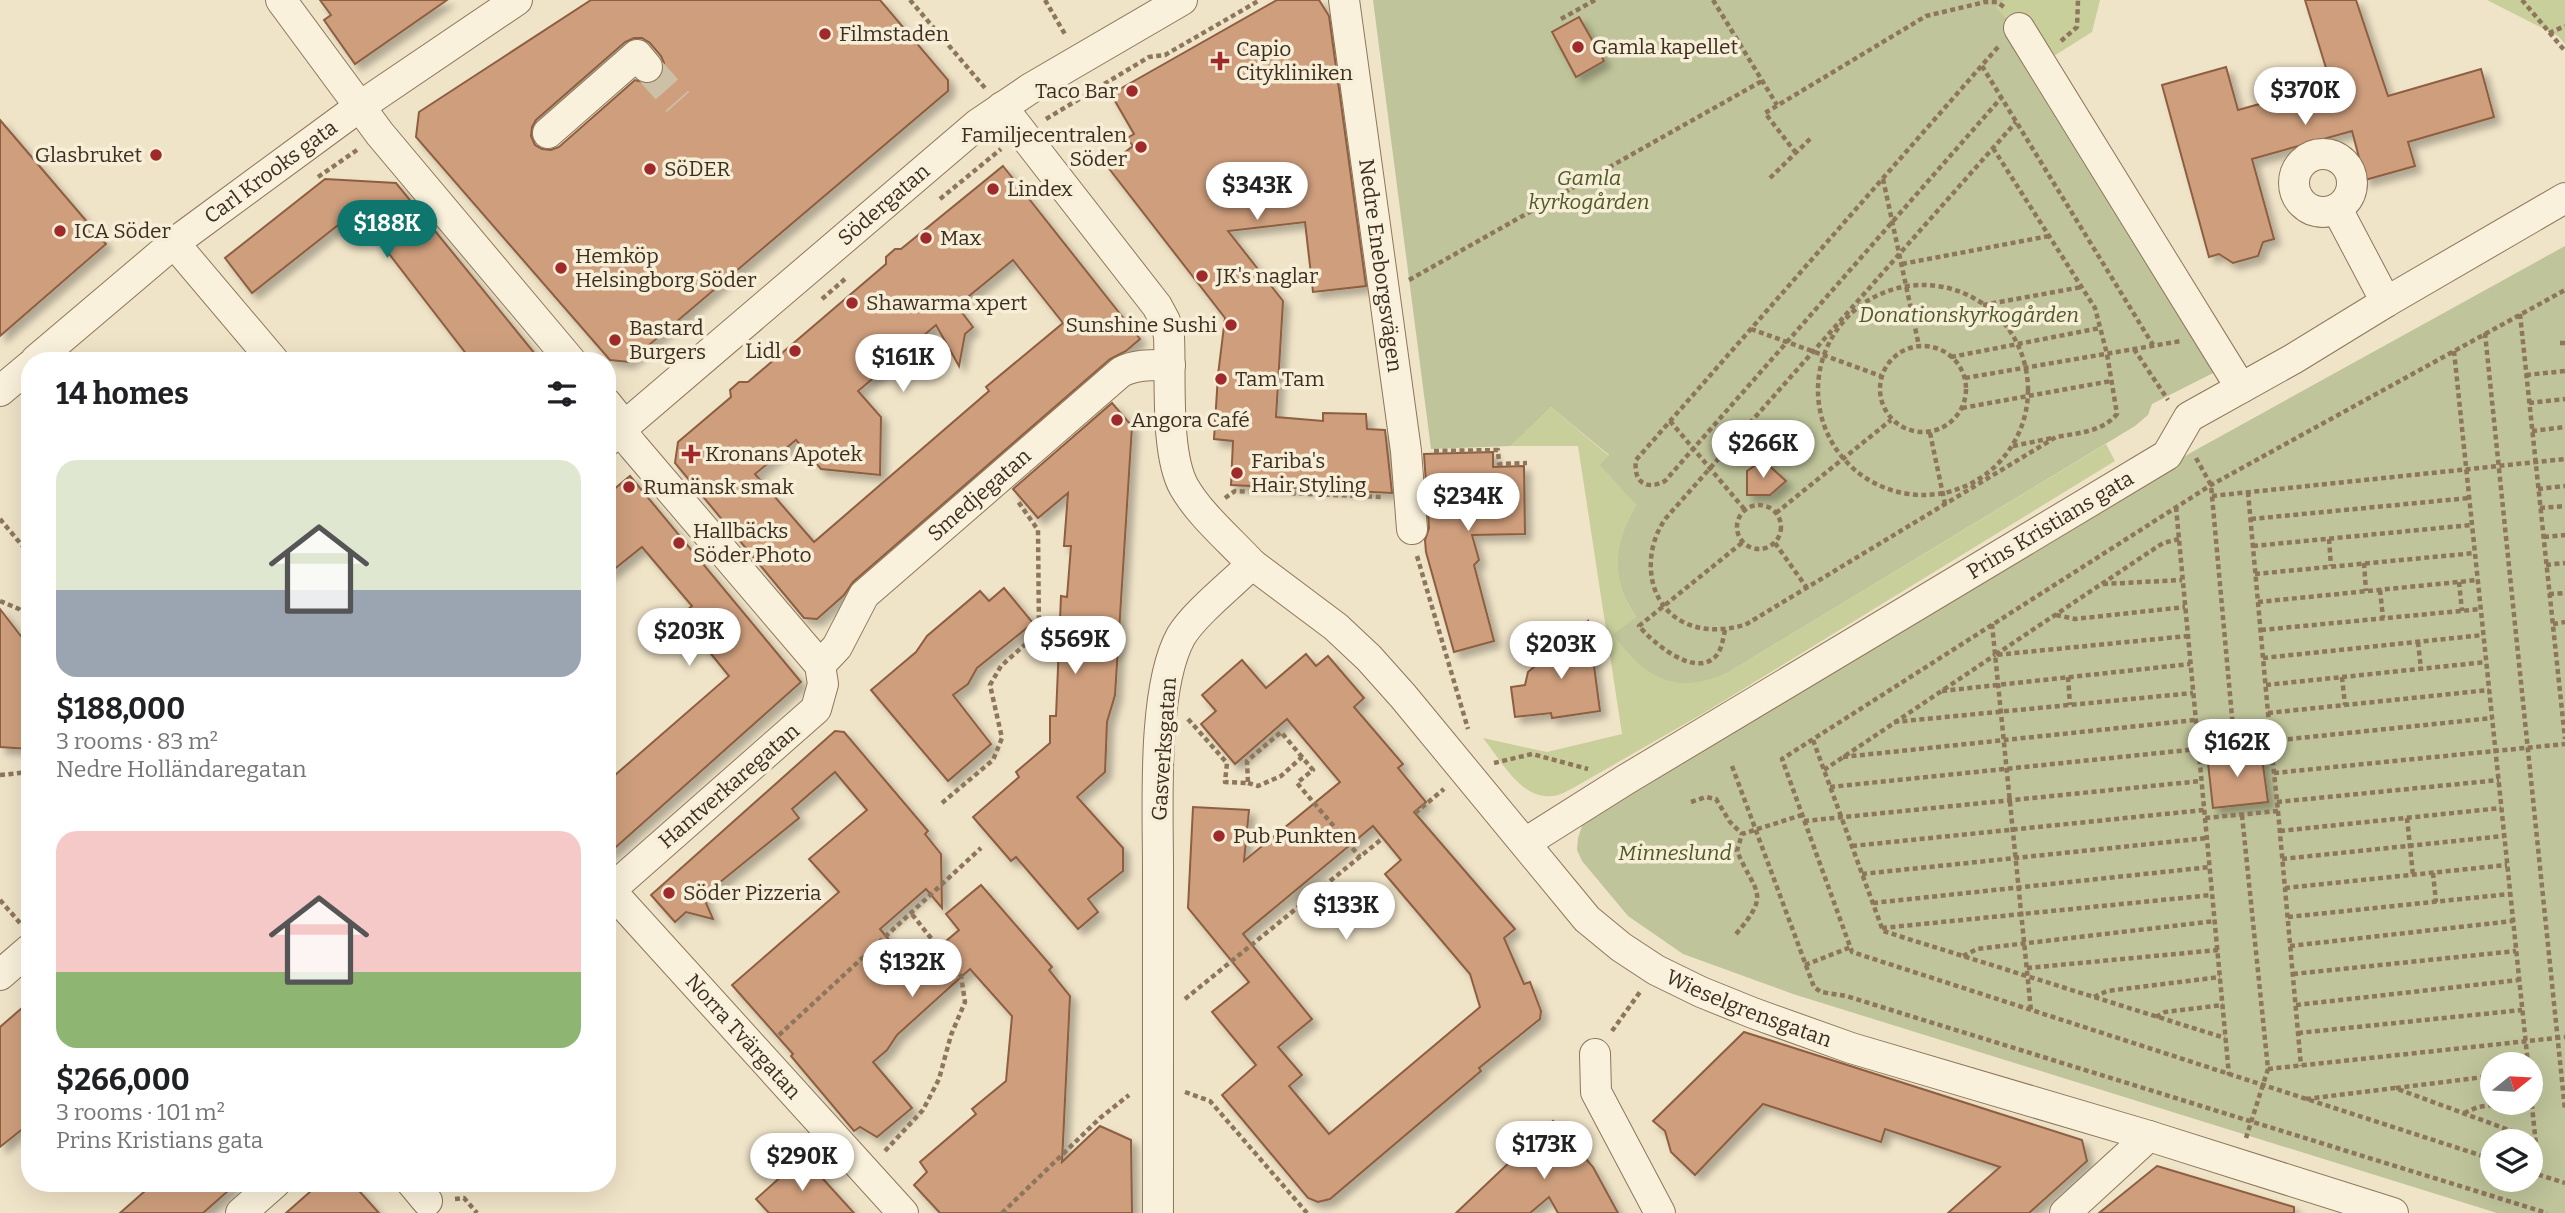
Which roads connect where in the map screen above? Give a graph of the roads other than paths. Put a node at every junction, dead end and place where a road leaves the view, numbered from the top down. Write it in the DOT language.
graph roads {
  1 [pos="282,0"];
  2 [pos="517,0"];
  3 [pos="1182,0"];
  4 [pos="1344,0"];
  5 [pos="2011,35"];
  6 [pos="648,67"];
  7 [pos="996,100"];
  8 [pos="359,107"];
  9 [pos="548,133"];
  10 [pos="2565,198"];
  11 [pos="2337,209"];
  12 [pos="174,243"];
  13 [pos="2386,302"];
  14 [pos="45,352"];
  15 [pos="266,352"];
  16 [pos="564,352"];
  17 [pos="1170,365"];
  18 [pos="21,374"];
  19 [pos="2242,388"];
  20 [pos="0,391"];
  21 [pos="616,422"];
  22 [pos="616,430"];
  23 [pos="1412,529"];
  24 [pos="1252,564"];
  25 [pos="820,665"];
  26 [pos="1525,843"];
  27 [pos="616,885"];
  28 [pos="616,899"];
  29 [pos="21,947"];
  30 [pos="0,975"];
  31 [pos="1595,1054"];
  32 [pos="2149,1136"];
  33 [pos="265,1192"];
  34 [pos="241,1213"];
  35 [pos="903,1213"];
  36 [pos="1158,1213"];
  37 [pos="1660,1213"];
  38 [pos="2065,1213"];
  39 [pos="2393,1213"];
  1 -- 8 [label="street"];
  2 -- 8 [label="street, Carl Krooks gata"];
  3 -- 7 [label="street, Södergatan"];
  4 -- 23 [label="street, Nedre Eneborgsvägen"];
  5 -- 19 [label="street"];
  6 -- 9 [label="street"];
  7 -- 17 [label="street"];
  7 -- 21 [label="street, Södergatan"];
  8 -- 12 [label="street, Carl Krooks gata"];
  8 -- 16 [label="street"];
  10 -- 13 [label="street, Prins Kristians gata"];
  11 -- 13 [label="street"];
  12 -- 14 [label="street, Carl Krooks gata"];
  12 -- 15 [label="street"];
  13 -- 19 [label="street, Prins Kristians gata"];
  17 -- 24 [label="street"];
  17 -- 25 [label="street, Smedjegatan"];
  18 -- 20 [label="street"];
  19 -- 26 [label="street, Prins Kristians gata"];
  22 -- 25 [label="street"];
  24 -- 26 [label="street, Wieselgrensgatan"];
  24 -- 36 [label="street, Gasverksgatan"];
  25 -- 27 [label="street, Hantverkaregatan"];
  26 -- 32 [label="street, Wieselgrensgatan"];
  28 -- 35 [label="street, Norra Tvärgatan"];
  29 -- 30 [label="street"];
  31 -- 37 [label="street"];
  32 -- 38 [label="street"];
  32 -- 39 [label="street, Wieselgrensgatan"];
  33 -- 34 [label="street"];
}
